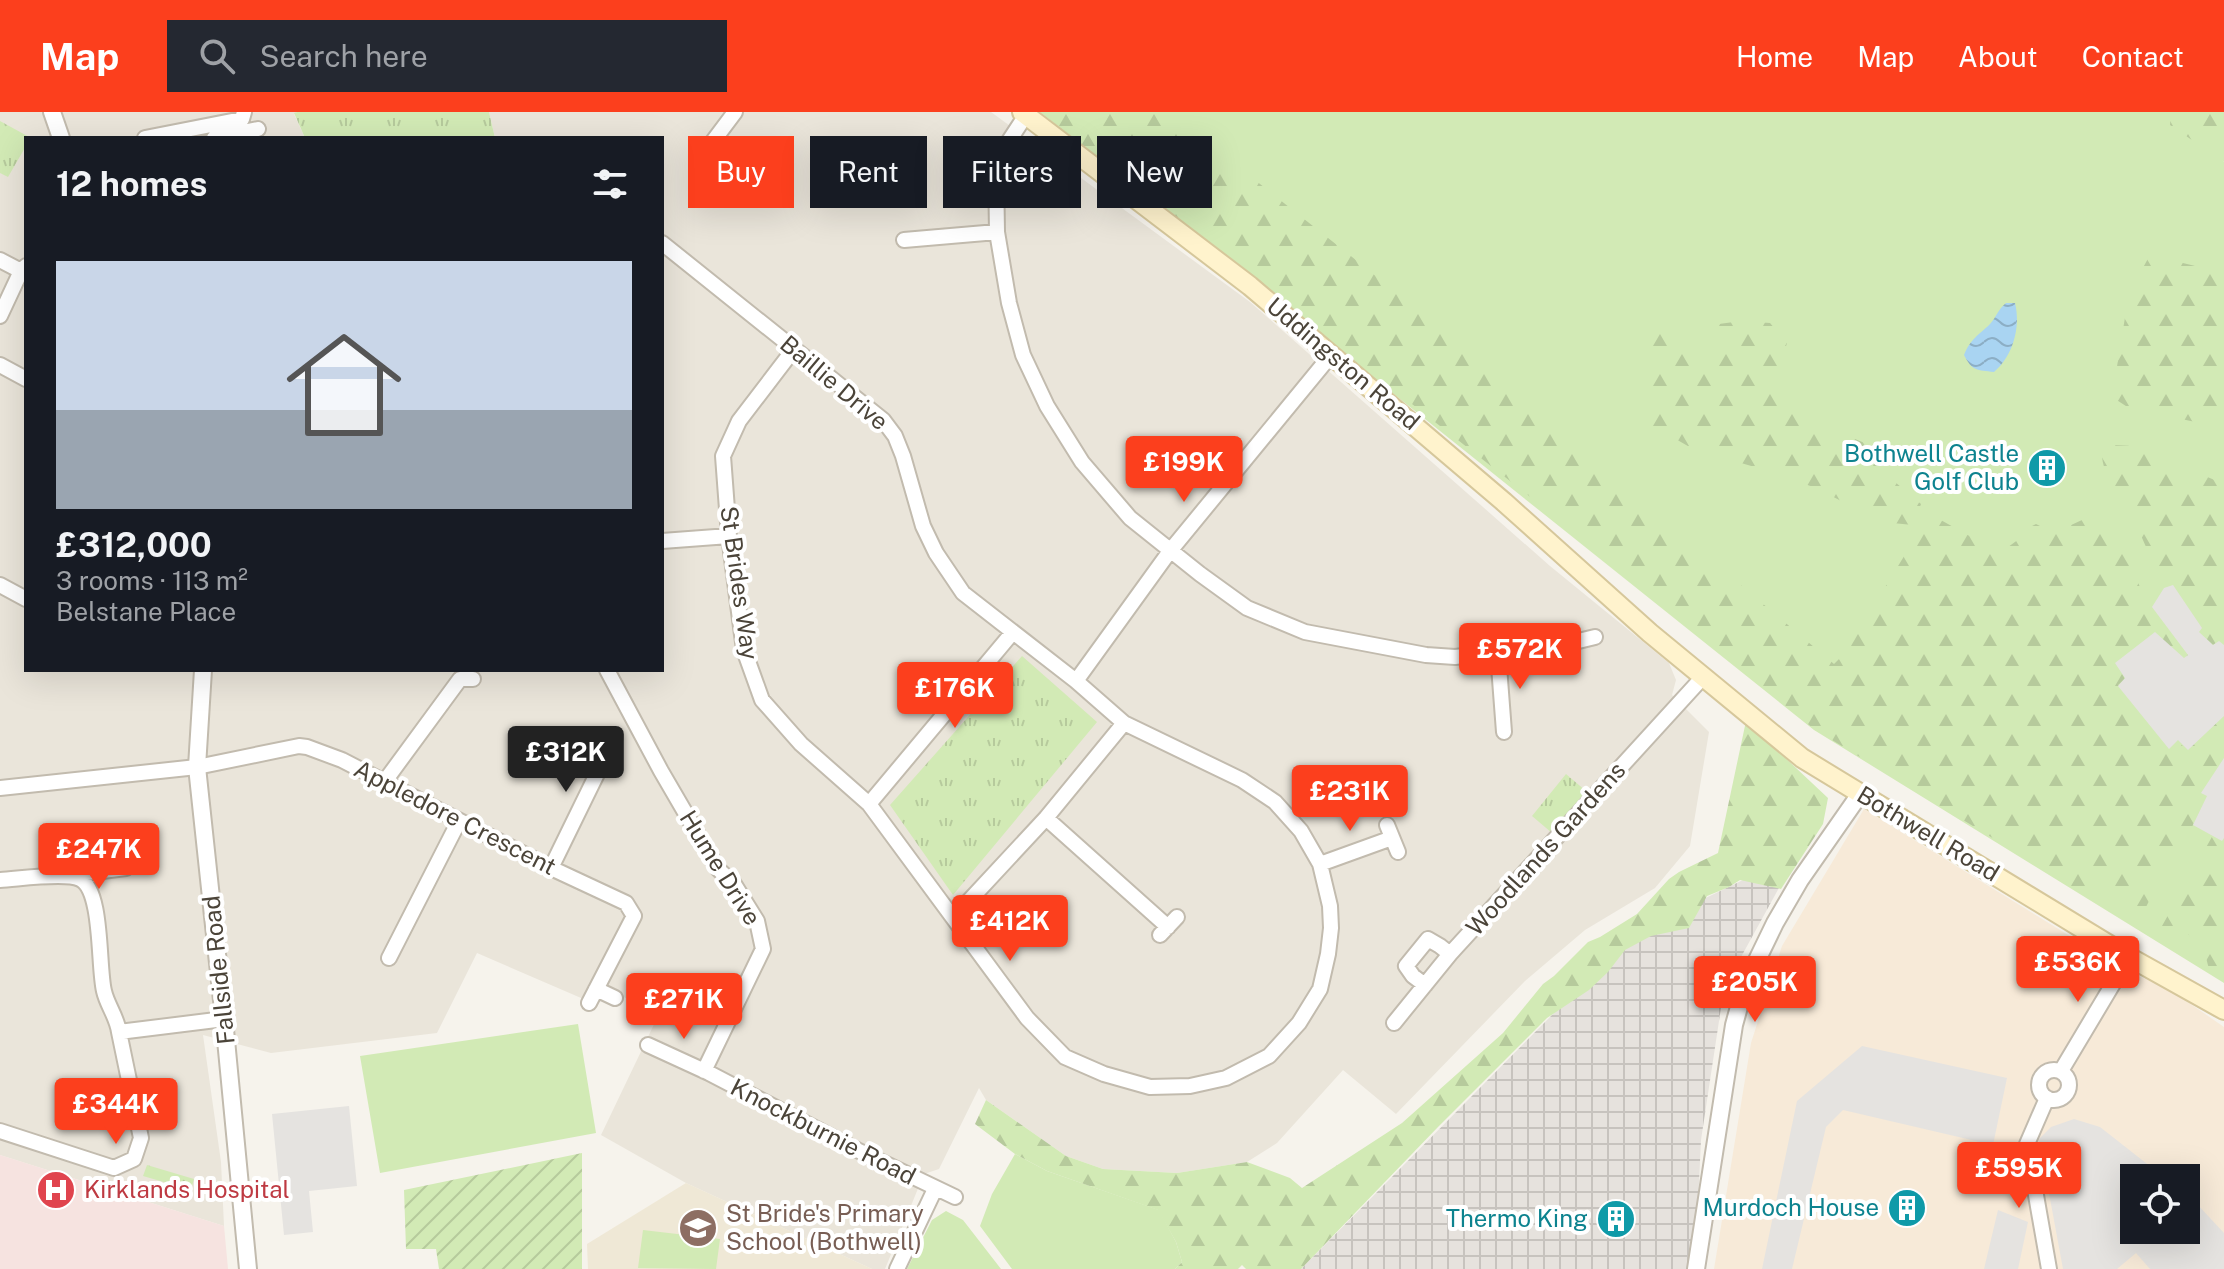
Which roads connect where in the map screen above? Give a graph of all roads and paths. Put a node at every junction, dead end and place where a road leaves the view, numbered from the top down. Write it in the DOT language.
graph roads {
  1 [pos="52,112"];
  2 [pos="244,112"];
  3 [pos="735,112"];
  4 [pos="1024,114"];
  5 [pos="258,129"];
  6 [pos="60,136"];
  7 [pos="155,136"];
  8 [pos="224,136"];
  9 [pos="717,136"];
  10 [pos="997,232"];
  11 [pos="904,240"];
  12 [pos="664,245"];
  13 [pos="0,260"];
  14 [pos="24,268"];
  15 [pos="0,316"];
  16 [pos="794,349"];
  17 [pos="1331,355"];
  18 [pos="0,365"];
  19 [pos="24,378"];
  20 [pos="729,536"];
  21 [pos="664,541"];
  22 [pos="1170,551"];
  23 [pos="0,585"];
  24 [pos="24,598"];
  25 [pos="1013,632"];
  26 [pos="1650,633"];
  27 [pos="1595,637"];
  28 [pos="1498,653"];
  29 [pos="203,672"];
  30 [pos="608,672"];
  31 [pos="1703,677"];
  32 [pos="473,679"];
  33 [pos="1076,681"];
  34 [pos="1124,723"];
  35 [pos="1504,732"];
  36 [pos="615,737"];
  37 [pos="197,767"];
  38 [pos="385,781"];
  39 [pos="0,788"];
  40 [pos="1860,794"];
  41 [pos="869,804"];
  42 [pos="1046,818"];
  43 [pos="459,821"];
  44 [pos="1393,838"];
  45 [pos="1320,864"];
  46 [pos="126,868"];
  47 [pos="551,868"];
  48 [pos="66,876"];
  49 [pos="0,880"];
  50 [pos="954,917"];
  51 [pos="1168,927"];
  52 [pos="1450,954"];
  53 [pos="2129,957"];
  54 [pos="389,958"];
  55 [pos="599,984"];
  56 [pos="1425,985"];
  57 [pos="615,998"];
  58 [pos="589,1003"];
  59 [pos="2224,1010"];
  60 [pos="224,1019"];
  61 [pos="1394,1023"];
  62 [pos="119,1032"];
  63 [pos="648,1045"];
  64 [pos="704,1071"];
  65 [pos="2061,1071"];
  66 [pos="2047,1098"];
  67 [pos="0,1131"];
  68 [pos="935,1189"];
  69 [pos="955,1197"];
  70 [pos="248,1269"];
  71 [pos="897,1269"];
  72 [pos="1696,1269"];
  73 [pos="2049,1269"];
  1 -- 6 [label="street"];
  2 -- 7 [label="street"];
  3 -- 9 [label="street"];
  4 -- 10 [label="street"];
  4 -- 17 [label="main road, Uddingston Road"];
  5 -- 8 [label="street"];
  10 -- 11 [label="street"];
  10 -- 22 [label="street"];
  12 -- 16 [label="street, Baillie Drive"];
  13 -- 14 [label="street"];
  14 -- 15 [label="street"];
  16 -- 20 [label="street, St Brides Way"];
  16 -- 25 [label="street, Baillie Drive"];
  17 -- 22 [label="street"];
  17 -- 26 [label="main road, Uddingston Road"];
  18 -- 19 [label="street"];
  20 -- 21 [label="street"];
  20 -- 41 [label="street, St Brides Way"];
  22 -- 28 [label="street"];
  22 -- 33 [label="street"];
  23 -- 24 [label="street"];
  25 -- 33 [label="street"];
  25 -- 41 [label="street"];
  26 -- 31 [label="main road, Bothwell Road"];
  27 -- 28 [label="street"];
  28 -- 35 [label="street"];
  29 -- 37 [label="street, Fallside Road"];
  30 -- 64 [label="street, Hume Drive"];
  31 -- 40 [label="main road, Bothwell Road"];
  31 -- 52 [label="street, Woodlands Gardens"];
  32 -- 38 [label="street"];
  33 -- 34 [label="street, St Brides Way"];
  34 -- 42 [label="street"];
  34 -- 45 [label="street, St Brides Way"];
  36 -- 47 [label="street"];
  37 -- 38 [label="street, Appledore Crescent"];
  37 -- 39 [label="street, Appledore Crescent"];
  37 -- 60 [label="street, Fallside Road"];
  38 -- 43 [label="street, Appledore Crescent"];
  40 -- 53 [label="main road, Bothwell Road"];
  40 -- 72 [label="street"];
  41 -- 50 [label="street, St Brides Way"];
  42 -- 50 [label="street"];
  42 -- 51 [label="street"];
  43 -- 47 [label="street, Appledore Crescent"];
  43 -- 54 [label="street"];
  44 -- 45 [label="street"];
  45 -- 50 [label="street, St Brides Way"];
  46 -- 48 [label="street"];
  47 -- 55 [label="street, Appledore Crescent"];
  48 -- 49 [label="street"];
  48 -- 62 [label="street"];
  52 -- 56 [label="street, Woodlands Gardens"];
  52 -- 56 [label="street"];
  53 -- 59 [label="main road, Bothwell Road"];
  53 -- 65 [label="street"];
  55 -- 57 [label="street"];
  55 -- 58 [label="street"];
  56 -- 61 [label="street, Woodlands Gardens"];
  60 -- 62 [label="street"];
  60 -- 70 [label="street, Fallside Road"];
  62 -- 67 [label="street"];
  63 -- 64 [label="street, Knockburnie Road"];
  64 -- 68 [label="street, Knockburnie Road"];
  65 -- 66 [label="street"];
  65 -- 66 [label="street"];
  66 -- 73 [label="street"];
  68 -- 69 [label="street, Knockburnie Road"];
  68 -- 71 [label="street"];
}
